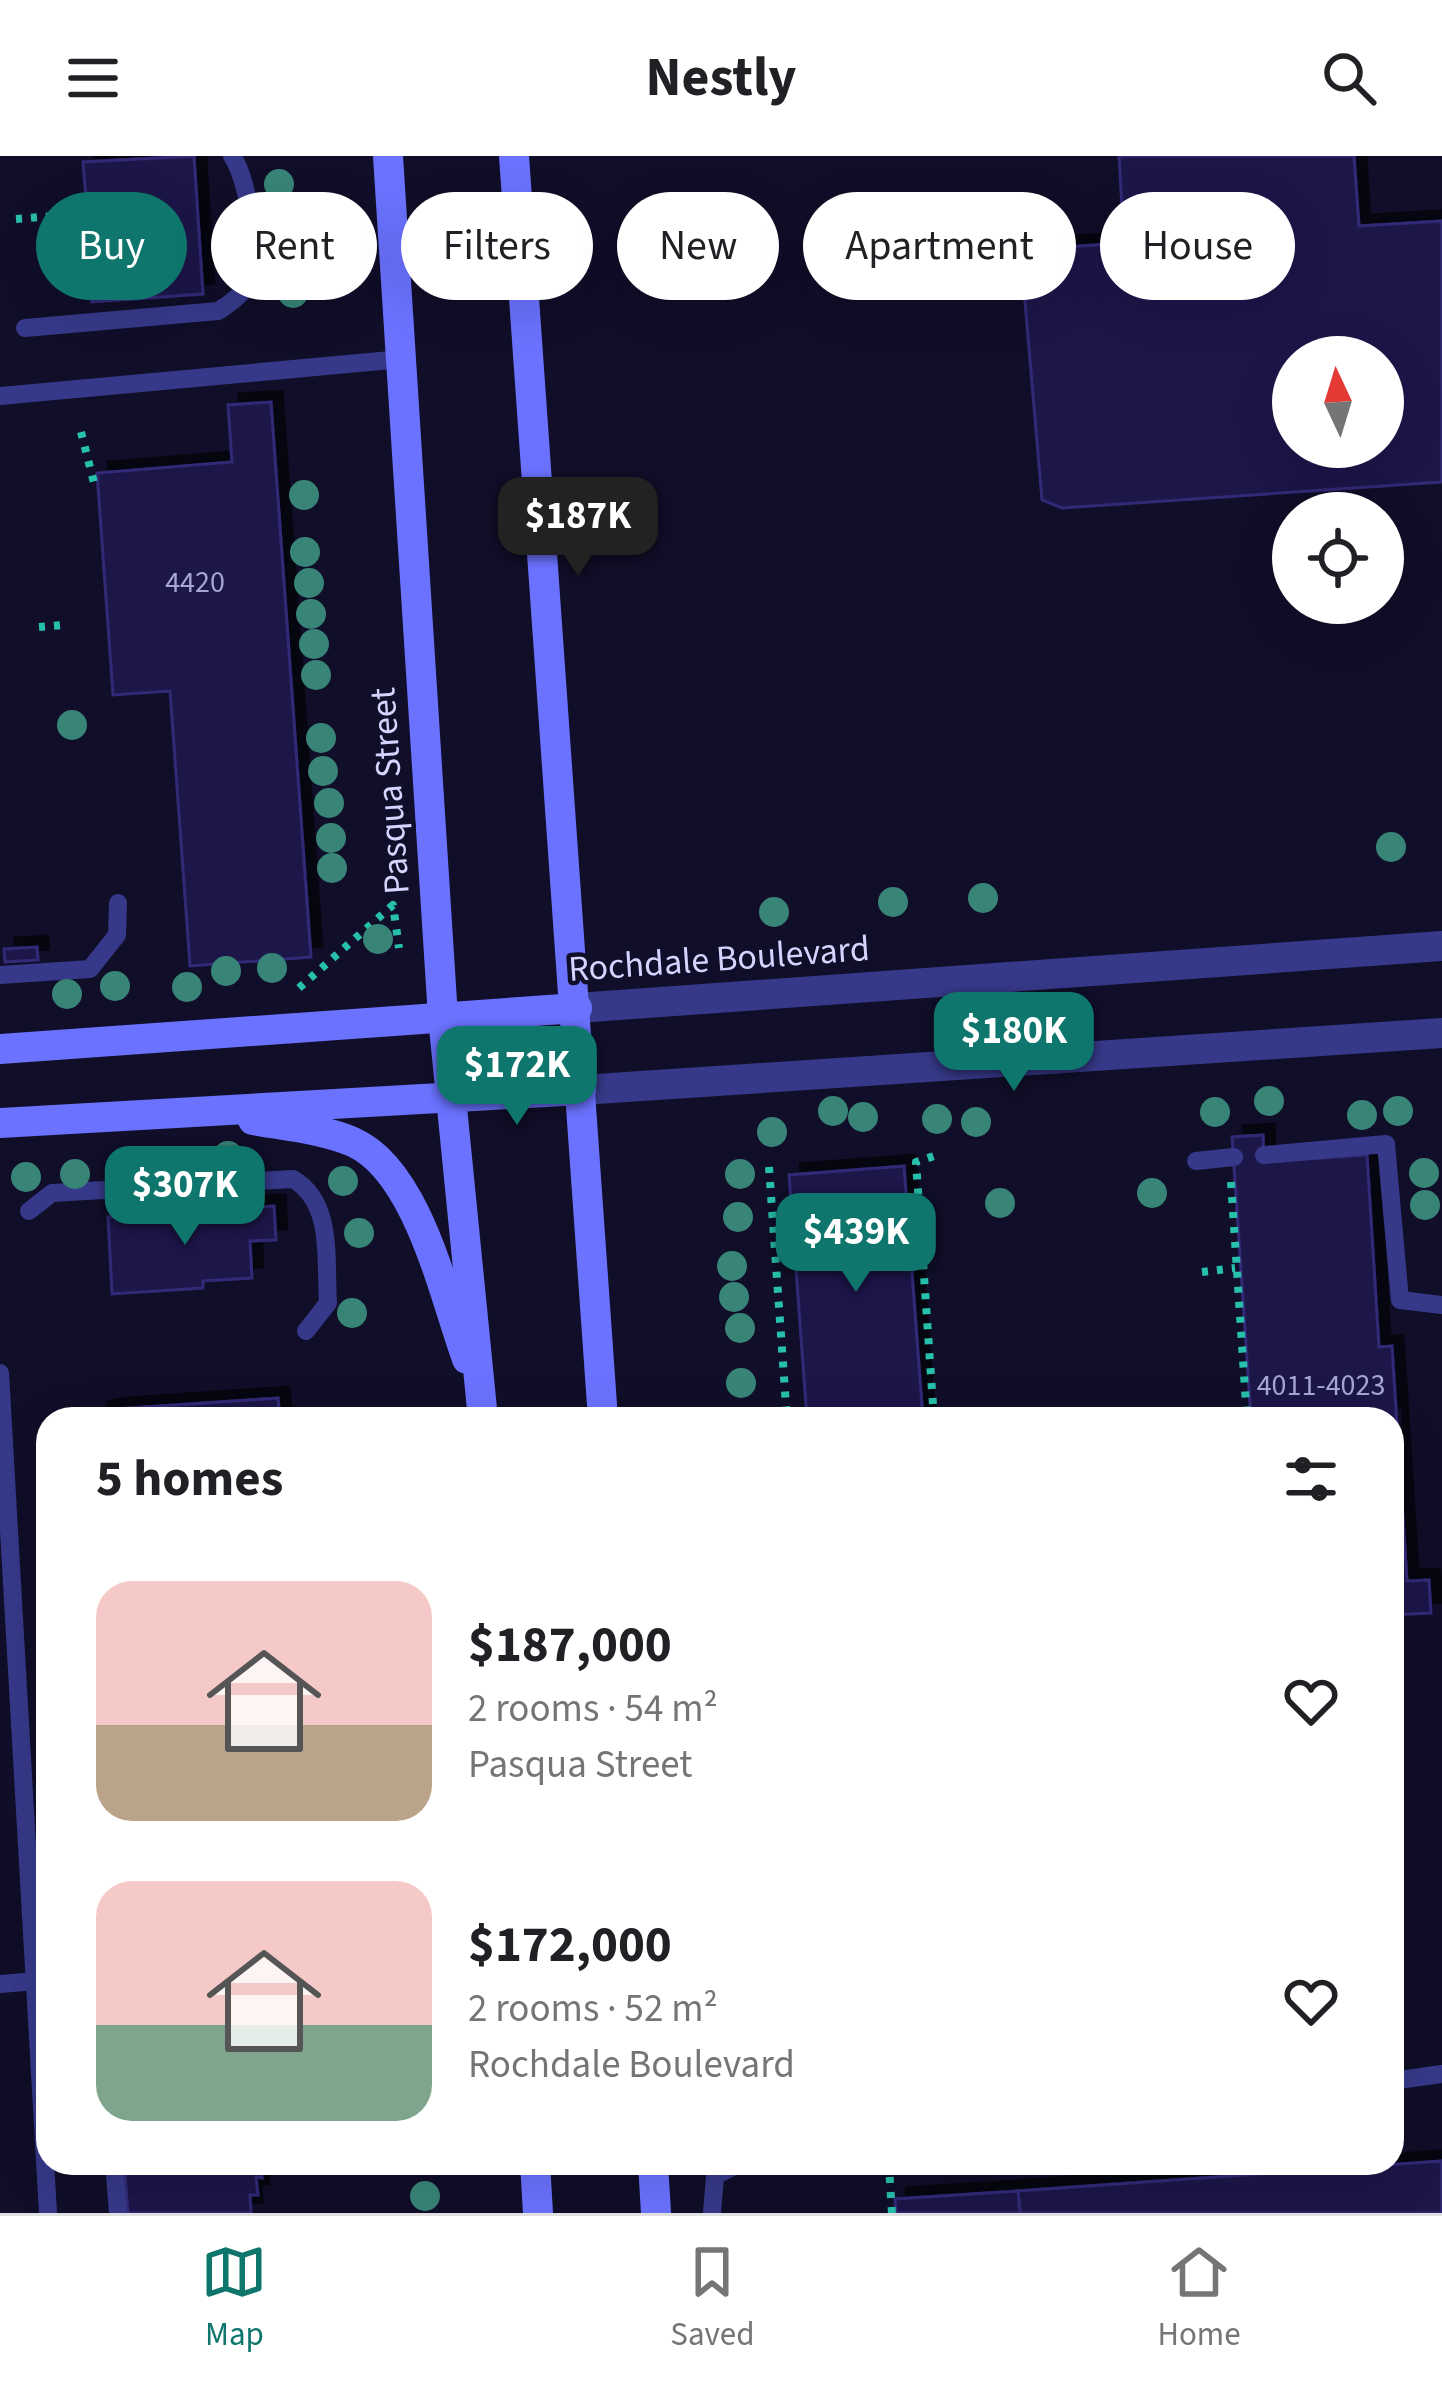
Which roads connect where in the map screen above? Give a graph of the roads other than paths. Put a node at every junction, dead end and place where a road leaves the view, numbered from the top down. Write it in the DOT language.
graph roads {
  1 [pos="232,156"];
  2 [pos="388,156"];
  3 [pos="514,156"];
  4 [pos="25,328"];
  5 [pos="402,359"];
  6 [pos="0,396"];
  7 [pos="118,903"];
  8 [pos="1442,946"];
  9 [pos="0,975"];
  10 [pos="577,1008"];
  11 [pos="443,1017"];
  12 [pos="1442,1033"];
  13 [pos="0,1049"];
  14 [pos="581,1090"];
  15 [pos="450,1098"];
  16 [pos="206,1110"];
  17 [pos="0,1123"];
  18 [pos="1264,1154"];
  19 [pos="1196,1161"];
  20 [pos="1232,1163"];
  21 [pos="29,1211"];
  22 [pos="1442,1305"];
  23 [pos="306,1331"];
  24 [pos="0,1373"];
  25 [pos="482,1407"];
  26 [pos="483,1407"];
  27 [pos="602,1407"];
  28 [pos="36,1981"];
  29 [pos="0,1984"];
  30 [pos="1442,2074"];
  31 [pos="1404,2079"];
  32 [pos="46,2175"];
  33 [pos="115,2175"];
  34 [pos="536,2175"];
  35 [pos="654,2175"];
  36 [pos="718,2175"];
  37 [pos="48,2213"];
  38 [pos="118,2213"];
  39 [pos="538,2213"];
  40 [pos="656,2213"];
  41 [pos="712,2213"];
  1 -- 4 [label="lane"];
  2 -- 5 [label="main road, Pasqua Street"];
  3 -- 10 [label="main road"];
  5 -- 6 [label="lane"];
  5 -- 11 [label="main road, Pasqua Street"];
  7 -- 9 [label="lane"];
  8 -- 10 [label="street, Rochdale Boulevard"];
  10 -- 11 [label="main road, Rochdale Boulevard"];
  10 -- 14 [label="main road"];
  11 -- 13 [label="main road, Rochdale Boulevard"];
  11 -- 15 [label="main road, Pasqua Street"];
  12 -- 14 [label="street"];
  14 -- 15 [label="main road"];
  14 -- 27 [label="main road"];
  15 -- 16 [label="main road"];
  15 -- 26 [label="main road, Pasqua Street"];
  16 -- 17 [label="main road"];
  16 -- 25 [label="main road"];
  18 -- 22 [label="lane"];
  19 -- 20 [label="lane"];
  21 -- 23 [label="lane"];
  24 -- 28 [label="lane"];
  28 -- 29 [label="lane"];
  30 -- 31 [label="lane"];
  32 -- 37 [label="lane"];
  33 -- 38 [label="lane"];
  34 -- 39 [label="main road"];
  35 -- 40 [label="main road"];
  36 -- 41 [label="lane"];
}
